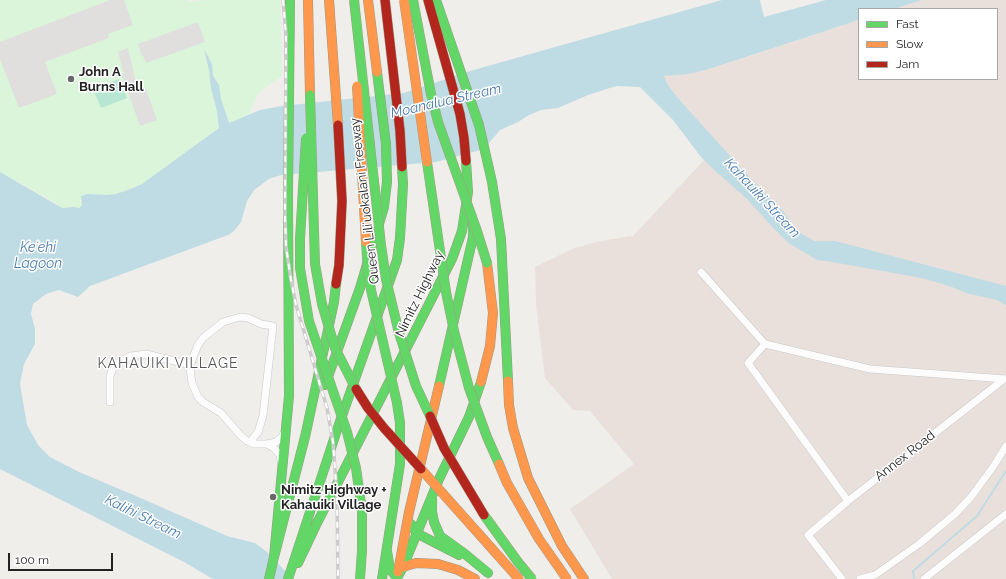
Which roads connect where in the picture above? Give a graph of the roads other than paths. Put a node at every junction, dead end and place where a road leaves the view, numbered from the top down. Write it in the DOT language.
graph roads {
  1 [pos="290,0"];
  2 [pos="308,0"];
  3 [pos="329,0"];
  4 [pos="353,0"];
  5 [pos="368,0"];
  6 [pos="385,0"];
  7 [pos="404,0"];
  8 [pos="413,0"];
  9 [pos="428,0"];
  10 [pos="436,0"];
  11 [pos="310,95"];
  12 [pos="460,114"];
  13 [pos="701,272"];
  14 [pos="765,344"];
  15 [pos="191,365"];
  16 [pos="1005,379"];
  17 [pos="110,402"];
  18 [pos="286,429"];
  19 [pos="305,437"];
  20 [pos="250,442"];
  21 [pos="267,444"];
  22 [pos="1006,446"];
  23 [pos="282,464"];
  24 [pos="432,498"];
  25 [pos="848,501"];
  26 [pos="409,512"];
  27 [pos="1006,514"];
  28 [pos="416,532"];
  29 [pos="387,551"];
  30 [pos="274,557"];
  31 [pos="295,565"];
  32 [pos="396,575"];
  33 [pos="491,576"];
  34 [pos="269,579"];
  35 [pos="289,579"];
  36 [pos="360,579"];
  37 [pos="382,579"];
  38 [pos="475,579"];
  39 [pos="519,579"];
  40 [pos="532,579"];
  41 [pos="567,579"];
  42 [pos="584,579"];
  43 [pos="842,579"];
  44 [pos="860,579"];
  45 [pos="924,579"];
  1 -- 18 [label="main road"];
  2 -- 11 [label="main road"];
  3 -- 19 [label="main road, bridge"];
  4 -- 29 [label="main road, bridge"];
  4 -- 40 [label="main road, Queen Liliʻuokalani Freeway, bridge"];
  5 -- 19 [label="main road, bridge"];
  6 -- 31 [label="main road"];
  7 -- 41 [label="main road, bridge"];
  8 -- 24 [label="main road, bridge"];
  9 -- 12 [label="main road, Nimitz Highway"];
  10 -- 42 [label="main road"];
  11 -- 36 [label="main road, bridge"];
  11 -- 39 [label="main road, bridge"];
  12 -- 26 [label="main road, bridge"];
  12 -- 31 [label="main road, Nimitz Highway, bridge"];
  13 -- 14 [label="street"];
  14 -- 16 [label="street, Annex Road"];
  14 -- 25 [label="street"];
  15 -- 17 [label="street"];
  15 -- 20 [label="street"];
  15 -- 20 [label="street"];
  16 -- 25 [label="street, Annex Road"];
  18 -- 21 [label="street"];
  18 -- 23 [label="main road"];
  19 -- 30 [label="main road"];
  20 -- 21 [label="street"];
  21 -- 23 [label="street"];
  22 -- 44 [label="street"];
  23 -- 30 [label="main road"];
  24 -- 28 [label="main road"];
  24 -- 33 [label="main road"];
  25 -- 43 [label="street, Annex Road"];
  26 -- 28 [label="main road"];
  26 -- 32 [label="main road"];
  27 -- 45 [label="street"];
  28 -- 32 [label="main road"];
  28 -- 33 [label="main road"];
  29 -- 32 [label="main road"];
  29 -- 37 [label="main road"];
  30 -- 34 [label="main road"];
  31 -- 35 [label="main road"];
  32 -- 38 [label="main road"];
}
